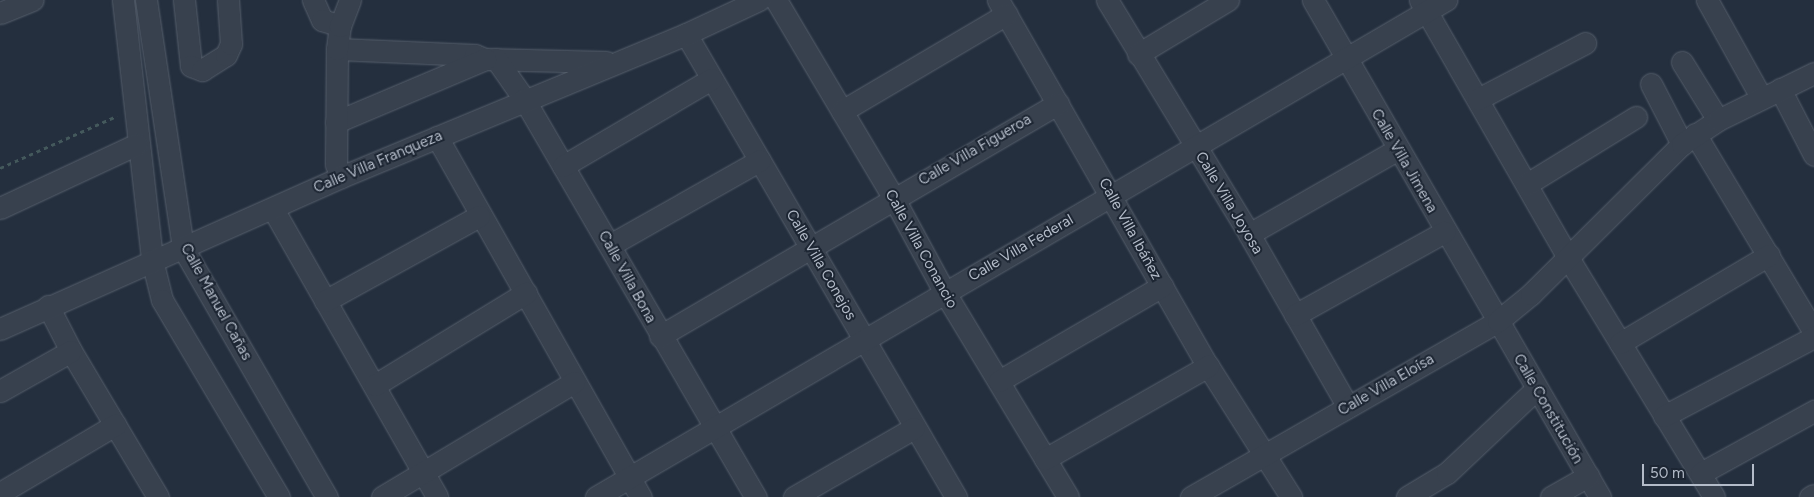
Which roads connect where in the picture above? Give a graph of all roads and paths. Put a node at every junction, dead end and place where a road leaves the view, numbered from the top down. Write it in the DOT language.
graph roads {
  1 [pos="32,0"];
  2 [pos="123,0"];
  3 [pos="146,0"];
  4 [pos="184,0"];
  5 [pos="228,0"];
  6 [pos="312,0"];
  7 [pos="350,0"];
  8 [pos="776,0"];
  9 [pos="1107,0"];
  10 [pos="1228,0"];
  11 [pos="1313,0"];
  12 [pos="1446,0"];
  13 [pos="1707,0"];
  14 [pos="746,3"];
  15 [pos="1424,6"];
  16 [pos="1003,7"];
  17 [pos="0,13"];
  18 [pos="340,26"];
  19 [pos="686,34"];
  20 [pos="1585,44"];
  21 [pos="337,48"];
  22 [pos="1138,54"];
  23 [pos="491,59"];
  24 [pos="1346,59"];
  25 [pos="616,62"];
  26 [pos="1682,62"];
  27 [pos="1814,73"];
  28 [pos="711,79"];
  29 [pos="1651,84"];
  30 [pos="1770,93"];
  31 [pos="524,99"];
  32 [pos="1478,99"];
  33 [pos="1058,103"];
  34 [pos="133,110"];
  35 [pos="842,111"];
  36 [pos="1636,117"];
  37 [pos="1718,120"];
  38 [pos="336,122"];
  39 [pos="437,137"];
  40 [pos="1688,139"];
  41 [pos="137,144"];
  42 [pos="1194,146"];
  43 [pos="1398,149"];
  44 [pos="1814,155"];
  45 [pos="760,160"];
  46 [pos="562,166"];
  47 [pos="0,168"];
  48 [pos="341,177"];
  49 [pos="1527,184"];
  50 [pos="1112,196"];
  51 [pos="893,197"];
  52 [pos="0,208"];
  53 [pos="273,209"];
  54 [pos="479,216"];
  55 [pos="1444,232"];
  56 [pos="1248,234"];
  57 [pos="610,245"];
  58 [pos="811,246"];
  59 [pos="183,248"];
  60 [pos="1769,255"];
  61 [pos="1567,256"];
  62 [pos="152,260"];
  63 [pos="1162,286"];
  64 [pos="945,293"];
  65 [pos="526,294"];
  66 [pos="325,302"];
  67 [pos="48,306"];
  68 [pos="1295,315"];
  69 [pos="1498,321"];
  70 [pos="0,329"];
  71 [pos="1814,332"];
  72 [pos="660,336"];
  73 [pos="1814,337"];
  74 [pos="864,339"];
  75 [pos="1620,343"];
  76 [pos="71,351"];
  77 [pos="1208,366"];
  78 [pos="999,381"];
  79 [pos="574,382"];
  80 [pos="375,385"];
  81 [pos="1536,389"];
  82 [pos="0,391"];
  83 [pos="1348,407"];
  84 [pos="1814,411"];
  85 [pos="1664,416"];
  86 [pos="115,425"];
  87 [pos="713,428"];
  88 [pos="914,428"];
  89 [pos="1265,455"];
  90 [pos="1045,459"];
  91 [pos="1701,473"];
  92 [pos="424,474"];
  93 [pos="1588,476"];
  94 [pos="630,477"];
  95 [pos="0,493"];
  96 [pos="1814,496"];
  97 [pos="158,497"];
  98 [pos="279,497"];
  99 [pos="327,497"];
  100 [pos="382,497"];
  101 [pos="437,497"];
  102 [pos="596,497"];
  103 [pos="641,497"];
  104 [pos="756,497"];
  105 [pos="794,497"];
  106 [pos="956,497"];
  107 [pos="1068,497"];
  108 [pos="1191,497"];
  109 [pos="1291,497"];
  110 [pos="1407,497"];
  111 [pos="1551,497"];
  112 [pos="1600,497"];
  113 [pos="1714,497"];
  114 [pos="1810,497"];
  1 -- 17 [label="street"];
  2 -- 34 [label="street"];
  3 -- 59 [label="street, Calle Manuel Cañas"];
  4 -- 5 [label="street"];
  6 -- 18 [label="street"];
  7 -- 18 [label="street"];
  8 -- 35 [label="street, Calle Villa Conancio"];
  9 -- 22 [label="street, Calle Villa Joyosa"];
  10 -- 22 [label="street"];
  11 -- 24 [label="street, Calle Villa Jimena"];
  12 -- 15 [label="street, Calle Villa Federal"];
  13 -- 30 [label="street"];
  14 -- 19 [label="street, Calle Villa Franqueza"];
  15 -- 24 [label="street, Calle Villa Federal"];
  15 -- 32 [label="street"];
  16 -- 33 [label="street, Calle Villa Ibáñez"];
  16 -- 35 [label="street"];
  18 -- 21 [label="street"];
  19 -- 25 [label="street, Calle Villa Franqueza"];
  19 -- 28 [label="street, Calle Villa Conejos"];
  20 -- 32 [label="street"];
  21 -- 23 [label="street"];
  21 -- 38 [label="street"];
  22 -- 42 [label="street, Calle Villa Joyosa"];
  23 -- 25 [label="street"];
  23 -- 31 [label="street, Calle Villa Bona"];
  23 -- 38 [label="street"];
  24 -- 42 [label="street, Calle Villa Federal"];
  24 -- 43 [label="street, Calle Villa Jimena"];
  25 -- 31 [label="street, Calle Villa Franqueza"];
  26 -- 37 [label="street"];
  27 -- 30 [label="street, Calle Villa Eloísa"];
  28 -- 45 [label="street, Calle Villa Conejos"];
  28 -- 46 [label="street"];
  29 -- 40 [label="street"];
  30 -- 37 [label="street, Calle Villa Eloísa"];
  30 -- 44 [label="street"];
  31 -- 39 [label="street, Calle Villa Franqueza"];
  31 -- 46 [label="street, Calle Villa Bona"];
  32 -- 49 [label="street"];
  33 -- 50 [label="street, Calle Villa Ibáñez"];
  33 -- 51 [label="street, Calle Villa Figueroa"];
  34 -- 41 [label="street"];
  34 -- 47 [label="path"];
  35 -- 51 [label="street, Calle Villa Conancio"];
  36 -- 49 [label="street"];
  37 -- 40 [label="street, Calle Villa Eloísa"];
  38 -- 48 [label="street"];
  39 -- 48 [label="street, Calle Villa Franqueza"];
  39 -- 54 [label="street"];
  40 -- 60 [label="street"];
  40 -- 61 [label="street, Calle Villa Eloísa"];
  41 -- 52 [label="street"];
  41 -- 62 [label="street"];
  42 -- 50 [label="street, Calle Villa Federal"];
  42 -- 56 [label="street, Calle Villa Joyosa"];
  43 -- 55 [label="street, Calle Villa Jimena"];
  43 -- 56 [label="street"];
  45 -- 57 [label="street"];
  45 -- 58 [label="street, Calle Villa Conejos"];
  46 -- 57 [label="street, Calle Villa Bona"];
  48 -- 53 [label="street, Calle Villa Franqueza"];
  49 -- 61 [label="street"];
  50 -- 63 [label="street, Calle Villa Ibáñez"];
  50 -- 64 [label="street, Calle Villa Federal"];
  51 -- 58 [label="street, Calle Villa Figueroa"];
  51 -- 64 [label="street, Calle Villa Conancio"];
  53 -- 59 [label="street, Calle Villa Franqueza"];
  53 -- 66 [label="street"];
  54 -- 65 [label="street"];
  54 -- 66 [label="street"];
  55 -- 68 [label="street"];
  55 -- 69 [label="street, Calle Villa Jimena"];
  56 -- 68 [label="street, Calle Villa Joyosa"];
  57 -- 72 [label="street, Calle Villa Bona"];
  58 -- 72 [label="street, Calle Villa Figueroa"];
  58 -- 74 [label="street, Calle Villa Conejos"];
  59 -- 62 [label="street, Calle Villa Franqueza"];
  59 -- 99 [label="street, Calle Manuel Cañas"];
  60 -- 71 [label="street"];
  60 -- 75 [label="street"];
  61 -- 69 [label="street, Calle Villa Eloísa"];
  61 -- 75 [label="street"];
  62 -- 67 [label="street, Calle Villa Franqueza"];
  62 -- 98 [label="street"];
  63 -- 77 [label="street, Calle Villa Ibáñez"];
  63 -- 78 [label="street"];
  64 -- 74 [label="street, Calle Villa Federal"];
  64 -- 78 [label="street, Calle Villa Conancio"];
  65 -- 79 [label="street"];
  65 -- 80 [label="street"];
  66 -- 80 [label="street"];
  67 -- 70 [label="street, Calle Villa Franqueza"];
  67 -- 76 [label="street"];
  68 -- 83 [label="street, Calle Villa Joyosa"];
  69 -- 81 [label="street, Calle Constitución"];
  69 -- 83 [label="street, Calle Villa Eloísa"];
  72 -- 87 [label="street, Calle Villa Bona"];
  73 -- 85 [label="street"];
  74 -- 87 [label="street, Calle Villa Federal"];
  74 -- 88 [label="street, Calle Villa Conejos"];
  75 -- 85 [label="street"];
  76 -- 82 [label="street"];
  76 -- 86 [label="street"];
  77 -- 89 [label="street, Calle Villa Ibáñez"];
  77 -- 90 [label="street"];
  78 -- 90 [label="street, Calle Villa Conancio"];
  79 -- 92 [label="street"];
  79 -- 94 [label="street"];
  80 -- 92 [label="street"];
  81 -- 93 [label="street, Calle Constitución"];
  81 -- 110 [label="street"];
  83 -- 89 [label="street, Calle Villa Eloísa"];
  84 -- 91 [label="street"];
  85 -- 91 [label="street"];
  86 -- 95 [label="street"];
  86 -- 97 [label="street"];
  87 -- 94 [label="street, Calle Villa Federal"];
  87 -- 104 [label="street, Calle Villa Bona"];
  88 -- 105 [label="street"];
  88 -- 106 [label="street, Calle Villa Conejos"];
  89 -- 108 [label="street, Calle Villa Eloísa"];
  89 -- 109 [label="street, Calle Villa Ibáñez"];
  90 -- 107 [label="street, Calle Villa Conancio"];
  91 -- 113 [label="street"];
  92 -- 100 [label="street"];
  92 -- 101 [label="street"];
  93 -- 111 [label="street"];
  93 -- 112 [label="street, Calle Constitución"];
  94 -- 102 [label="street, Calle Villa Federal"];
  94 -- 103 [label="street"];
  96 -- 114 [label="street"];
}
